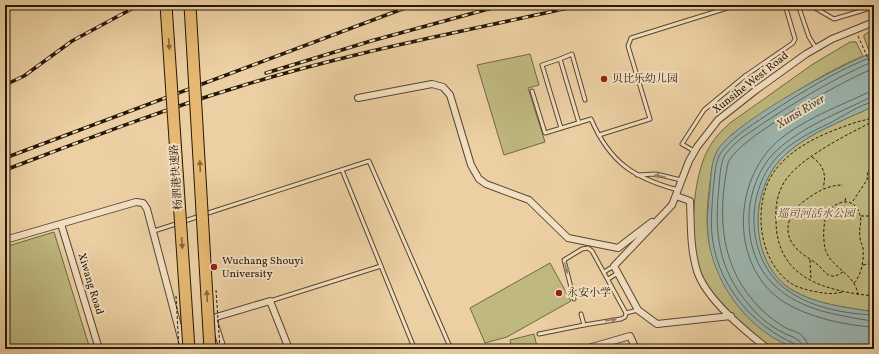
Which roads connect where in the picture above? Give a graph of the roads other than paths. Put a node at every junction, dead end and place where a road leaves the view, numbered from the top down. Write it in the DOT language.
graph roads {
  1 [pos="166,5"];
  2 [pos="190,5"];
  3 [pos="737,5"];
  4 [pos="785,5"];
  5 [pos="798,5"];
  6 [pos="814,5"];
  7 [pos="873,7"];
  8 [pos="874,11"];
  9 [pos="874,22"];
  10 [pos="816,48"];
  11 [pos="560,60"];
  12 [pos="745,76"];
  13 [pos="756,90"];
  14 [pos="532,91"];
  15 [pos="358,98"];
  16 [pos="585,100"];
  17 [pos="579,123"];
  18 [pos="561,128"];
  19 [pos="599,135"];
  20 [pos="694,150"];
  21 [pos="342,170"];
  22 [pos="638,175"];
  23 [pos="681,180"];
  24 [pos="677,193"];
  25 [pos="660,217"];
  26 [pos="61,224"];
  27 [pos="152,232"];
  28 [pos="5,240"];
  29 [pos="381,266"];
  30 [pos="614,266"];
  31 [pos="604,272"];
  32 [pos="618,274"];
  33 [pos="608,279"];
  34 [pos="574,299"];
  35 [pos="270,301"];
  36 [pos="638,310"];
  37 [pos="626,313"];
  38 [pos="581,314"];
  39 [pos="731,316"];
  40 [pos="584,325"];
  41 [pos="539,334"];
  42 [pos="413,345"];
  43 [pos="222,346"];
  44 [pos="598,347"];
  45 [pos="99,349"];
  46 [pos="184,349"];
  47 [pos="189,349"];
  48 [pos="205,349"];
  49 [pos="210,349"];
  50 [pos="289,349"];
  51 [pos="451,349"];
  52 [pos="585,349"];
  53 [pos="636,349"];
  54 [pos="768,349"];
  1 -- 47 [label="highway, 杨泗港快速路, one-way, bridge"];
  49 -- 2 [label="highway, 杨泗港快速路, one-way, bridge"];
  3 -- 19 [label="lane"];
  4 -- 12 [label="lane"];
  5 -- 10 [label="lane"];
  6 -- 7 [label="lane"];
  7 -- 8 [label="lane"];
  9 -- 10 [label="street, Xunsihe West Road"];
  10 -- 13 [label="street, Xunsihe West Road"];
  11 -- 16 [label="lane"];
  11 -- 17 [label="lane"];
  11 -- 18 [label="lane"];
  12 -- 13 [label="lane"];
  12 -- 20 [label="lane"];
  13 -- 20 [label="street, Xunsihe West Road"];
  14 -- 18 [label="lane"];
  15 -- 25 [label="street"];
  17 -- 18 [label="lane"];
  17 -- 19 [label="lane"];
  19 -- 22 [label="lane"];
  20 -- 23 [label="street, Xunsihe West Road"];
  21 -- 27 [label="lane"];
  21 -- 29 [label="lane"];
  21 -- 51 [label="lane"];
  23 -- 22 [label="lane, one-way"];
  22 -- 24 [label="lane"];
  23 -- 24 [label="street, Xunsihe West Road"];
  24 -- 25 [label="street, Xunsihe West Road"];
  24 -- 39 [label="street"];
  25 -- 30 [label="street"];
  26 -- 27 [label="street"];
  26 -- 28 [label="street"];
  26 -- 45 [label="street, Xiwang Road"];
  27 -- 46 [label="street"];
  29 -- 35 [label="lane"];
  29 -- 42 [label="lane"];
  30 -- 31 [label="lane"];
  30 -- 32 [label="street"];
  31 -- 33 [label="lane"];
  31 -- 34 [label="lane, one-way"];
  32 -- 33 [label="lane"];
  32 -- 36 [label="street"];
  33 -- 37 [label="lane"];
  35 -- 43 [label="street"];
  35 -- 50 [label="street"];
  36 -- 37 [label="lane"];
  36 -- 39 [label="street"];
  40 -- 37 [label="lane, one-way"];
  38 -- 40 [label="lane"];
  39 -- 54 [label="street"];
  40 -- 41 [label="lane"];
  43 -- 48 [label="street"];
  44 -- 52 [label="street"];
  44 -- 53 [label="street"];
}
